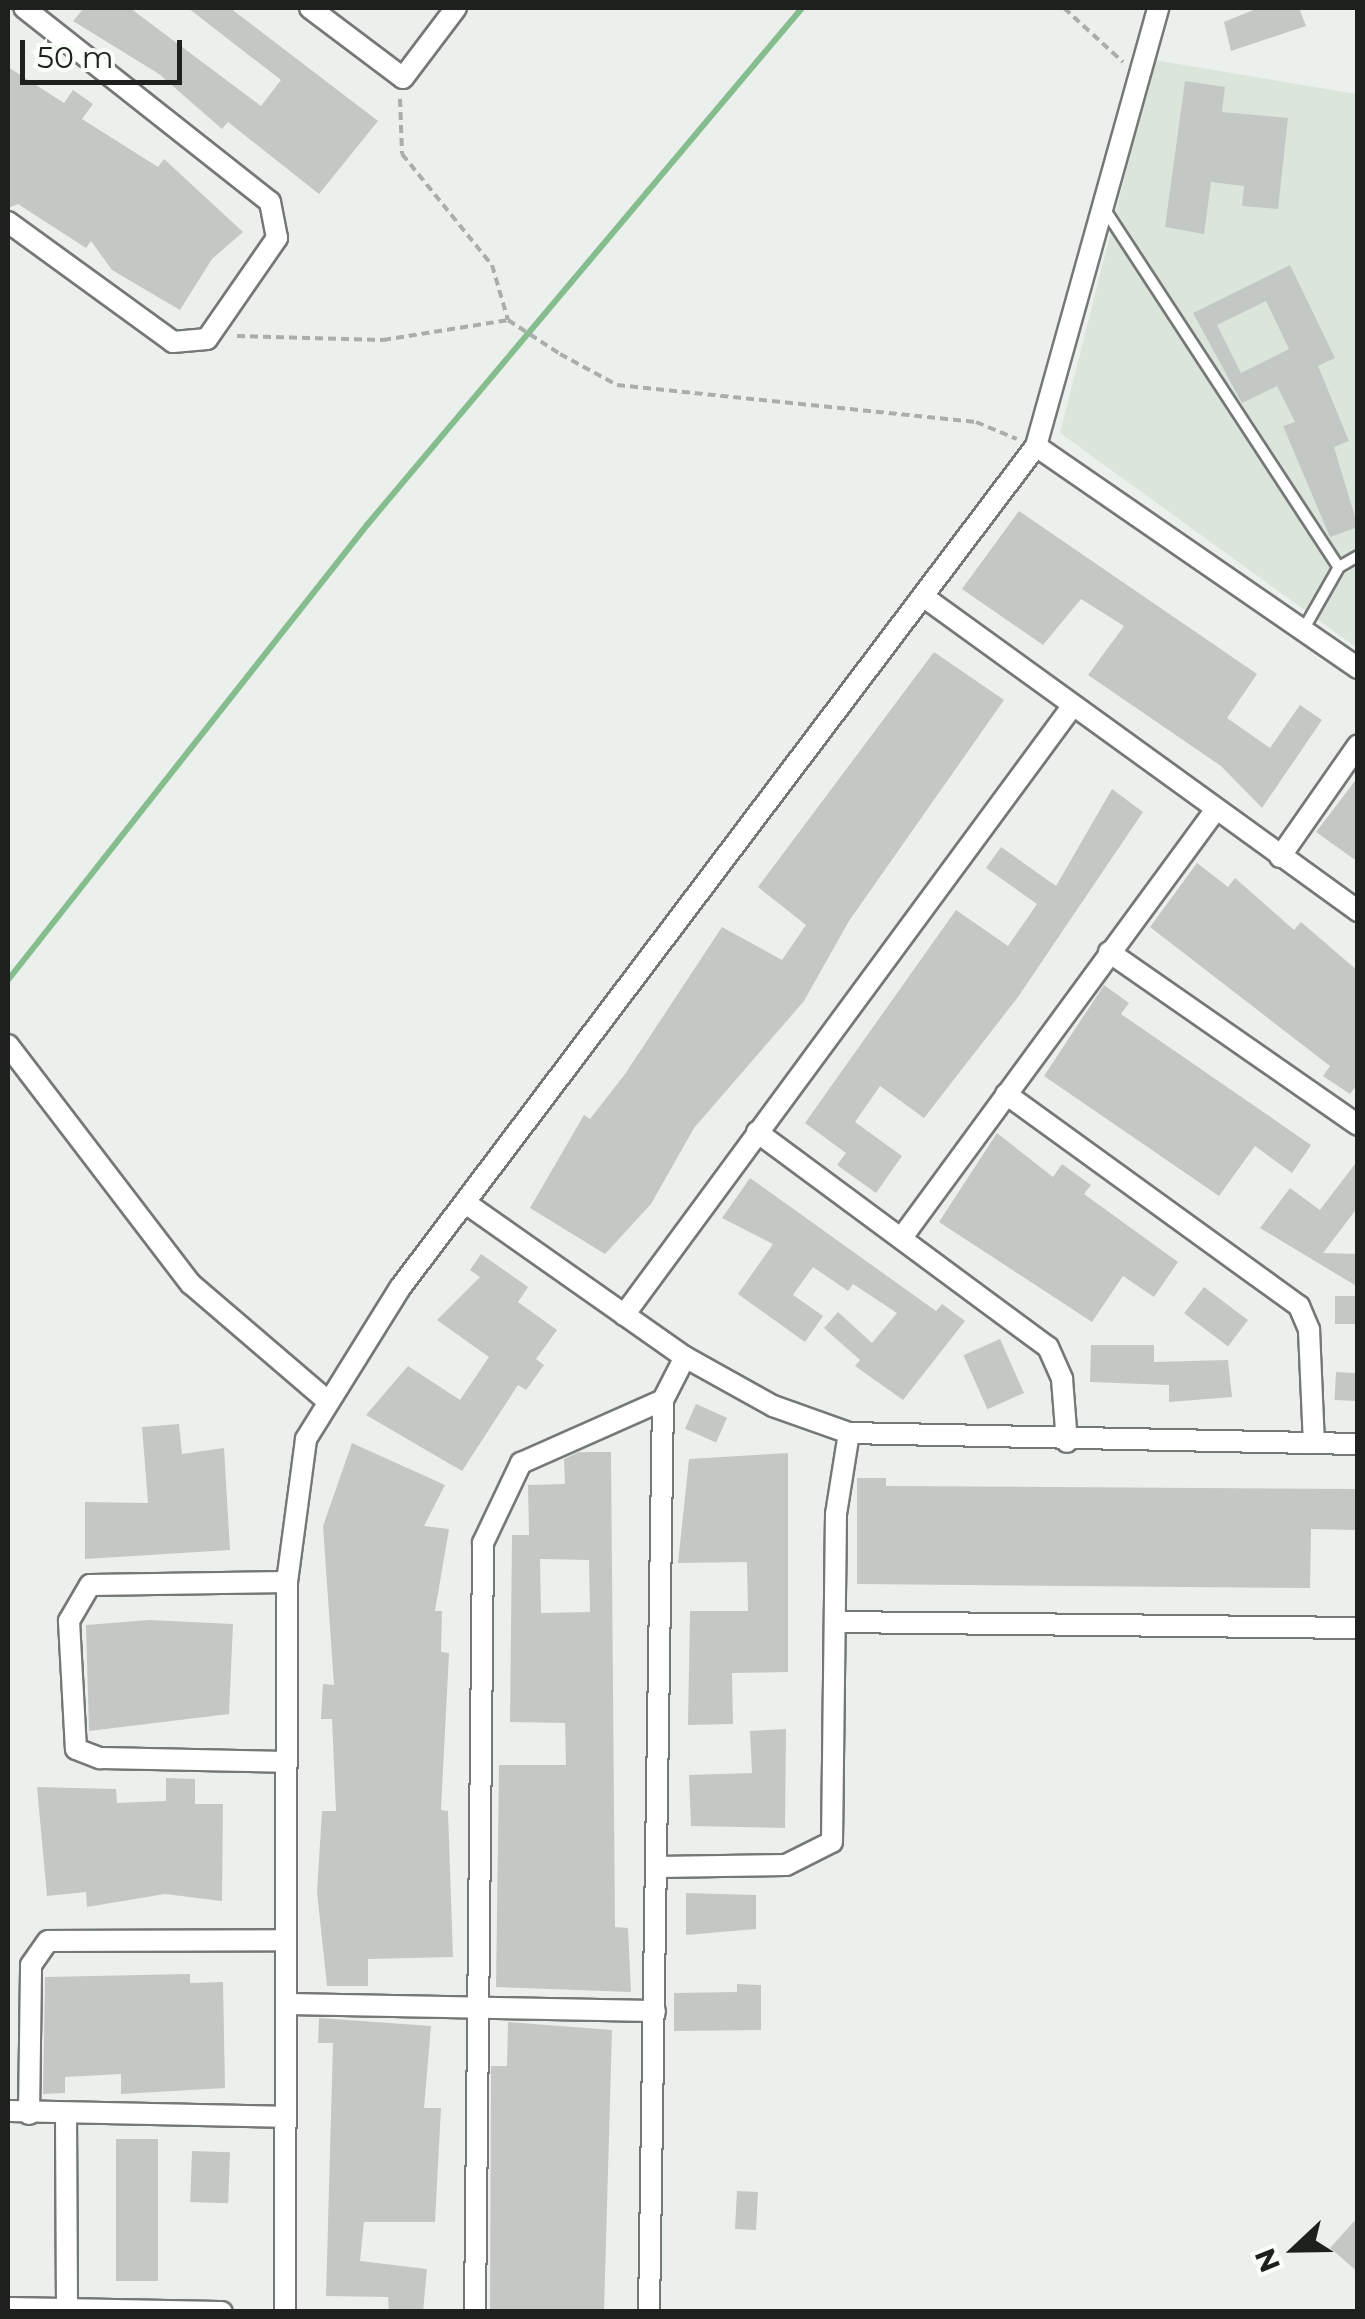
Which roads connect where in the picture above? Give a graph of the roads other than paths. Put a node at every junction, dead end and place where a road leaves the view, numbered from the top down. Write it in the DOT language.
graph roads {
  1 [pos="24,8"];
  2 [pos="310,8"];
  3 [pos="456,8"];
  4 [pos="1158,8"];
  5 [pos="1103,207"];
  6 [pos="8,222"];
  7 [pos="1036,446"];
  8 [pos="1358,556"];
  9 [pos="1340,567"];
  10 [pos="924,597"];
  11 [pos="1303,630"];
  12 [pos="1358,668"];
  13 [pos="1072,708"];
  14 [pos="1358,746"];
  15 [pos="1214,812"];
  16 [pos="1280,858"];
  17 [pos="1358,911"];
  18 [pos="1109,952"];
  19 [pos="8,1044"];
  20 [pos="1006,1094"];
  21 [pos="1358,1125"];
  22 [pos="757,1132"];
  23 [pos="467,1204"];
  24 [pos="904,1236"];
  25 [pos="624,1315"];
  26 [pos="684,1357"];
  27 [pos="324,1398"];
  28 [pos="663,1400"];
  29 [pos="848,1433"];
  30 [pos="1067,1442"];
  31 [pos="1314,1443"];
  32 [pos="1358,1444"];
  33 [pos="286,1582"];
  34 [pos="837,1622"];
  35 [pos="1358,1628"];
  36 [pos="287,1762"];
  37 [pos="658,1867"];
  38 [pos="286,1940"];
  39 [pos="286,2004"];
  40 [pos="477,2008"];
  41 [pos="655,2010"];
  42 [pos="18,2112"];
  43 [pos="66,2116"];
  44 [pos="283,2117"];
  45 [pos="8,2308"];
  46 [pos="68,2308"];
  47 [pos="222,2312"];
  48 [pos="285,2312"];
  49 [pos="475,2312"];
  50 [pos="648,2312"];
  1 -- 6 [label="street"];
  2 -- 3 [label="street"];
  4 -- 5 [label="street"];
  5 -- 7 [label="street"];
  5 -- 9 [label="lane"];
  7 -- 10 [label="street"];
  7 -- 11 [label="street"];
  8 -- 9 [label="lane"];
  9 -- 11 [label="lane"];
  10 -- 13 [label="street"];
  10 -- 23 [label="street"];
  11 -- 12 [label="street"];
  13 -- 15 [label="street"];
  13 -- 22 [label="street"];
  14 -- 16 [label="street"];
  15 -- 16 [label="street"];
  15 -- 18 [label="street"];
  16 -- 17 [label="street"];
  18 -- 20 [label="street"];
  18 -- 21 [label="street"];
  19 -- 27 [label="street"];
  20 -- 24 [label="street"];
  20 -- 31 [label="street"];
  22 -- 24 [label="street"];
  22 -- 25 [label="street"];
  23 -- 25 [label="street"];
  23 -- 27 [label="street"];
  24 -- 30 [label="street"];
  25 -- 26 [label="street"];
  26 -- 28 [label="street"];
  26 -- 29 [label="street"];
  27 -- 33 [label="street"];
  28 -- 37 [label="street"];
  28 -- 40 [label="street"];
  29 -- 30 [label="street"];
  29 -- 34 [label="street"];
  30 -- 31 [label="street"];
  31 -- 32 [label="street"];
  33 -- 36 [label="street"];
  33 -- 36 [label="street"];
  34 -- 35 [label="street"];
  34 -- 37 [label="street"];
  36 -- 38 [label="street"];
  37 -- 41 [label="street"];
  38 -- 39 [label="street"];
  38 -- 42 [label="street"];
  39 -- 40 [label="street"];
  39 -- 44 [label="street"];
  40 -- 41 [label="street"];
  40 -- 49 [label="street"];
  41 -- 50 [label="street"];
  42 -- 43 [label="street"];
  43 -- 44 [label="street"];
  43 -- 46 [label="street"];
  44 -- 48 [label="street"];
  45 -- 46 [label="street"];
  46 -- 47 [label="street"];
}
